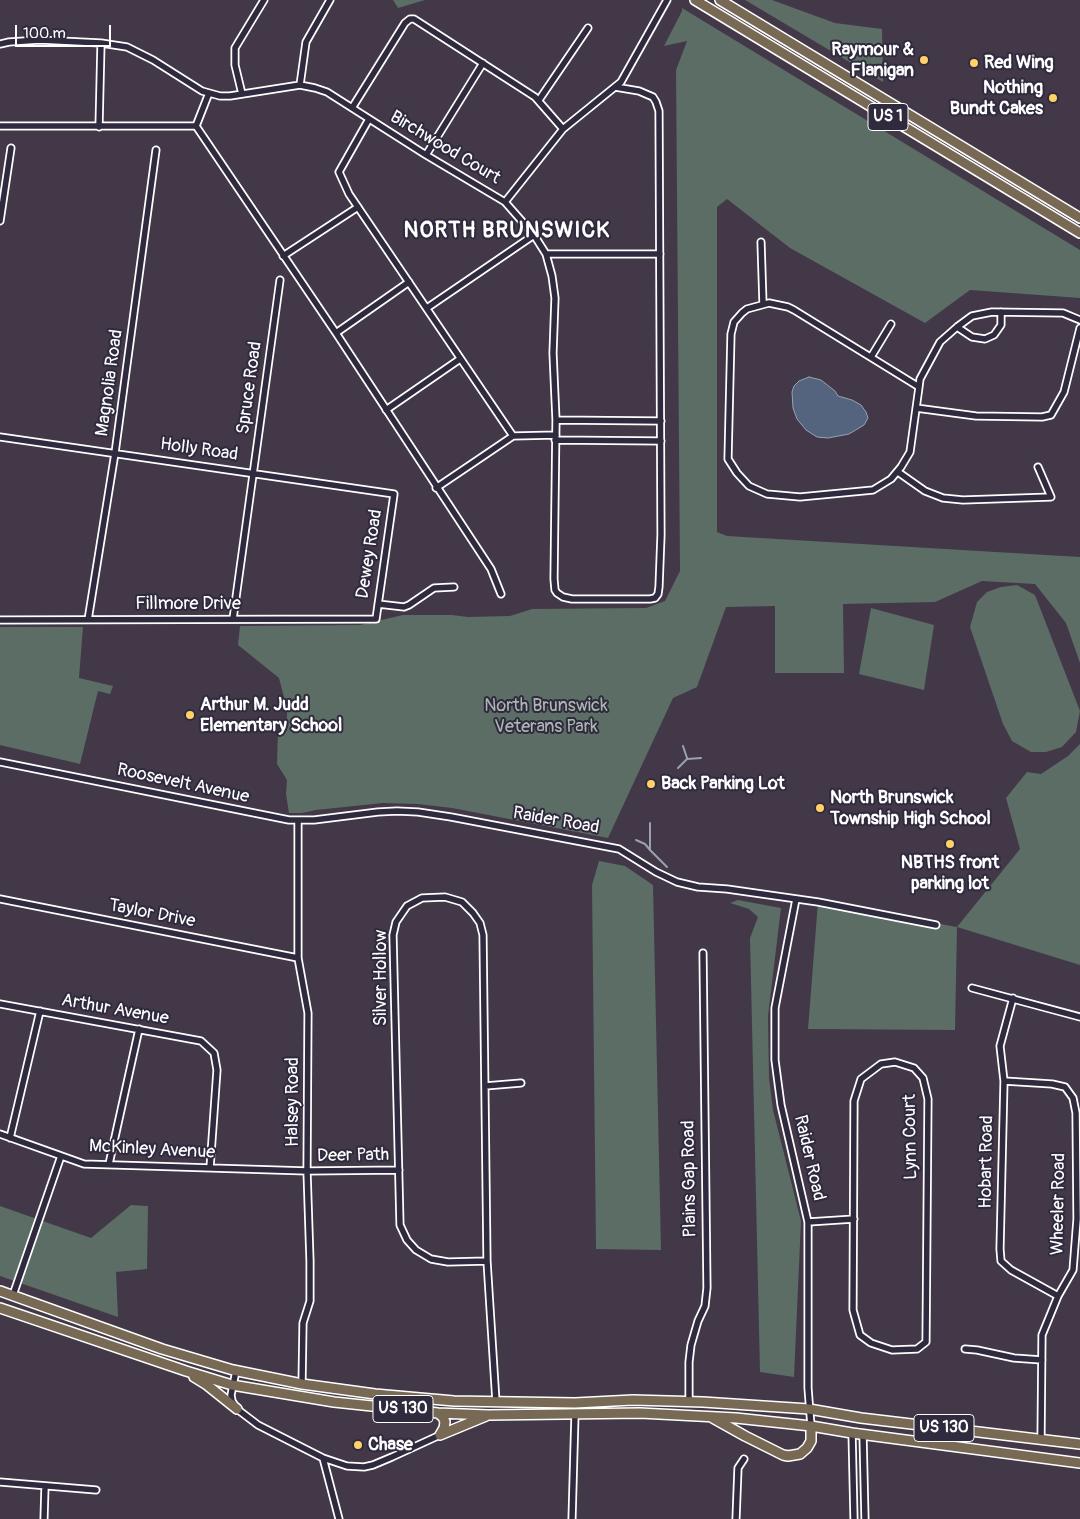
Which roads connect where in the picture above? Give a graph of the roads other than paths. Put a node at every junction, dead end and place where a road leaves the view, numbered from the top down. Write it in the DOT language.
graph roads {
  1 [pos="264,0"];
  2 [pos="330,0"];
  3 [pos="667,0"];
  4 [pos="695,0"];
  5 [pos="720,0"];
  6 [pos="588,28"];
  7 [pos="101,43"];
  8 [pos="0,44"];
  9 [pos="483,63"];
  10 [pos="300,85"];
  11 [pos="615,87"];
  12 [pos="209,94"];
  13 [pos="242,94"];
  14 [pos="538,100"];
  15 [pos="352,108"];
  16 [pos="370,119"];
  17 [pos="0,126"];
  18 [pos="196,126"];
  19 [pos="99,127"];
  20 [pos="563,129"];
  21 [pos="11,148"];
  22 [pos="156,150"];
  23 [pos="426,155"];
  24 [pos="505,202"];
  25 [pos="358,206"];
  26 [pos="1080,218"];
  27 [pos="0,221"];
  28 [pos="1080,233"];
  29 [pos="534,235"];
  30 [pos="761,242"];
  31 [pos="546,254"];
  32 [pos="660,254"];
  33 [pos="283,256"];
  34 [pos="280,280"];
  35 [pos="410,282"];
  36 [pos="763,304"];
  37 [pos="427,308"];
  38 [pos="1001,312"];
  39 [pos="1080,320"];
  40 [pos="891,324"];
  41 [pos="956,327"];
  42 [pos="1080,328"];
  43 [pos="336,333"];
  44 [pos="871,357"];
  45 [pos="460,359"];
  46 [pos="919,386"];
  47 [pos="916,408"];
  48 [pos="386,410"];
  49 [pos="556,420"];
  50 [pos="661,420"];
  51 [pos="513,436"];
  52 [pos="0,437"];
  53 [pos="555,438"];
  54 [pos="660,441"];
  55 [pos="115,453"];
  56 [pos="1038,467"];
  57 [pos="898,472"];
  58 [pos="254,473"];
  59 [pos="436,488"];
  60 [pos="394,494"];
  61 [pos="454,587"];
  62 [pos="501,594"];
  63 [pos="378,604"];
  64 [pos="233,619"];
  65 [pos="376,619"];
  66 [pos="0,620"];
  67 [pos="88,620"];
  68 [pos="0,762"];
  69 [pos="360,814"];
  70 [pos="298,821"];
  71 [pos="0,899"];
  72 [pos="796,899"];
  73 [pos="936,925"];
  74 [pos="703,953"];
  75 [pos="298,958"];
  76 [pos="972,988"];
  77 [pos="1013,998"];
  78 [pos="0,1004"];
  79 [pos="40,1011"];
  80 [pos="1080,1017"];
  81 [pos="139,1029"];
  82 [pos="1004,1081"];
  83 [pos="521,1083"];
  84 [pos="485,1086"];
  85 [pos="0,1134"];
  86 [pos="10,1138"];
  87 [pos="61,1156"];
  88 [pos="109,1164"];
  89 [pos="210,1168"];
  90 [pos="399,1170"];
  91 [pos="307,1172"];
  92 [pos="854,1219"];
  93 [pos="1078,1219"];
  94 [pos="808,1222"];
  95 [pos="487,1261"];
  96 [pos="0,1291"];
  97 [pos="12,1295"];
  98 [pos="1058,1296"];
  99 [pos="0,1308"];
  100 [pos="965,1349"];
  101 [pos="1042,1360"];
  102 [pos="234,1370"];
  103 [pos="186,1371"];
  104 [pos="302,1384"];
  105 [pos="232,1385"];
  106 [pos="496,1402"];
  107 [pos="689,1402"];
  108 [pos="575,1403"];
  109 [pos="237,1409"];
  110 [pos="809,1409"];
  111 [pos="438,1413"];
  112 [pos="575,1414"];
  113 [pos="488,1415"];
  114 [pos="709,1416"];
  115 [pos="811,1426"];
  116 [pos="852,1433"];
  117 [pos="440,1434"];
  118 [pos="863,1435"];
  119 [pos="1041,1440"];
  120 [pos="1080,1444"];
  121 [pos="323,1458"];
  122 [pos="744,1459"];
  123 [pos="1080,1463"];
  124 [pos="0,1482"];
  125 [pos="45,1486"];
  126 [pos="96,1490"];
  127 [pos="44,1519"];
  128 [pos="338,1519"];
  129 [pos="572,1519"];
  130 [pos="736,1519"];
  131 [pos="854,1519"];
  132 [pos="865,1519"];
  1 -- 13 [label="street"];
  2 -- 10 [label="street"];
  3 -- 11 [label="street"];
  4 -- 28 [label="highway, US 1"];
  5 -- 26 [label="highway, US 1"];
  6 -- 14 [label="street"];
  7 -- 8 [label="street, Birchwood Court"];
  7 -- 12 [label="street, Birchwood Court"];
  7 -- 19 [label="street"];
  9 -- 14 [label="street"];
  9 -- 15 [label="street"];
  9 -- 23 [label="street"];
  10 -- 13 [label="street, Birchwood Court"];
  10 -- 15 [label="street, Birchwood Court"];
  11 -- 20 [label="street"];
  11 -- 32 [label="street"];
  12 -- 13 [label="street, Birchwood Court"];
  12 -- 18 [label="street"];
  14 -- 20 [label="street"];
  15 -- 16 [label="street, Birchwood Court"];
  16 -- 23 [label="street, Birchwood Court"];
  16 -- 25 [label="street"];
  17 -- 19 [label="street"];
  18 -- 19 [label="street"];
  18 -- 33 [label="street"];
  20 -- 24 [label="street"];
  21 -- 27 [label="street"];
  22 -- 55 [label="street, Magnolia Road"];
  23 -- 24 [label="street, Birchwood Court"];
  24 -- 29 [label="street, Birchwood Court"];
  25 -- 33 [label="street"];
  25 -- 35 [label="street"];
  29 -- 31 [label="street, Birchwood Court"];
  29 -- 37 [label="street"];
  30 -- 36 [label="street"];
  31 -- 32 [label="street"];
  31 -- 49 [label="street, Birchwood Court"];
  32 -- 50 [label="street"];
  33 -- 43 [label="street"];
  34 -- 58 [label="street, Spruce Road"];
  35 -- 37 [label="street"];
  35 -- 43 [label="street"];
  36 -- 44 [label="street"];
  36 -- 57 [label="street"];
  37 -- 45 [label="street"];
  38 -- 39 [label="street"];
  38 -- 41 [label="street"];
  38 -- 41 [label="street"];
  40 -- 44 [label="street"];
  41 -- 46 [label="street"];
  42 -- 47 [label="street"];
  43 -- 48 [label="street"];
  44 -- 46 [label="street"];
  45 -- 48 [label="street"];
  45 -- 51 [label="street"];
  46 -- 47 [label="street"];
  47 -- 57 [label="street"];
  48 -- 59 [label="street"];
  49 -- 50 [label="street"];
  49 -- 53 [label="street, Birchwood Court"];
  50 -- 54 [label="street"];
  51 -- 53 [label="street"];
  51 -- 59 [label="street"];
  52 -- 55 [label="street, Holly Road"];
  53 -- 54 [label="street"];
  53 -- 54 [label="street, Birchwood Court"];
  55 -- 58 [label="street, Holly Road"];
  55 -- 67 [label="street, Magnolia Road"];
  56 -- 57 [label="street"];
  58 -- 60 [label="street, Holly Road"];
  58 -- 64 [label="street, Spruce Road"];
  59 -- 62 [label="street"];
  60 -- 63 [label="street, Dewey Road"];
  61 -- 63 [label="street"];
  63 -- 65 [label="street, Dewey Road"];
  64 -- 65 [label="street, Fillmore Drive"];
  64 -- 67 [label="street, Fillmore Drive"];
  66 -- 67 [label="street, Fillmore Drive"];
  68 -- 70 [label="street, Roosevelt Avenue"];
  69 -- 70 [label="street, Roosevelt Avenue"];
  69 -- 72 [label="street, Raider Road"];
  70 -- 75 [label="street, Halsey Road"];
  71 -- 75 [label="street, Taylor Drive"];
  72 -- 73 [label="street, Raider Road"];
  72 -- 94 [label="street, Raider Road"];
  74 -- 107 [label="street, Plains Gap Road"];
  75 -- 91 [label="street, Halsey Road"];
  76 -- 77 [label="street"];
  77 -- 80 [label="street"];
  77 -- 82 [label="street, Hobart Road"];
  78 -- 79 [label="street, Arthur Avenue"];
  79 -- 81 [label="street, Arthur Avenue"];
  79 -- 86 [label="street"];
  81 -- 88 [label="street"];
  81 -- 89 [label="street, Arthur Avenue"];
  82 -- 93 [label="street, Wheeler Road"];
  82 -- 98 [label="street, Hobart Road"];
  83 -- 84 [label="street"];
  84 -- 90 [label="street, Silver Hollow"];
  84 -- 95 [label="street, Silver Hollow"];
  85 -- 86 [label="street, McKinley Avenue"];
  86 -- 87 [label="street, McKinley Avenue"];
  87 -- 88 [label="street, McKinley Avenue"];
  87 -- 97 [label="street"];
  88 -- 89 [label="street, McKinley Avenue"];
  89 -- 91 [label="street, McKinley Avenue"];
  90 -- 91 [label="street, Deer Path"];
  90 -- 95 [label="street, Silver Hollow"];
  91 -- 104 [label="street, Halsey Road"];
  92 -- 92 [label="street, Lynn Court"];
  92 -- 94 [label="street"];
  93 -- 98 [label="street, Wheeler Road"];
  94 -- 110 [label="street, Raider Road"];
  95 -- 106 [label="street, Silver Hollow"];
  96 -- 97 [label="highway, US 130"];
  97 -- 102 [label="highway, US 130"];
  98 -- 101 [label="street, Wheeler Road"];
  99 -- 103 [label="highway, US 130"];
  100 -- 101 [label="street"];
  101 -- 119 [label="street, Wheeler Road"];
  102 -- 104 [label="highway, US 130"];
  102 -- 105 [label="street"];
  103 -- 105 [label="highway, US 130"];
  103 -- 109 [label="highway"];
  104 -- 106 [label="highway, US 130"];
  105 -- 109 [label="street"];
  105 -- 111 [label="highway, US 130"];
  106 -- 108 [label="highway, US 130"];
  107 -- 108 [label="highway, US 130"];
  107 -- 110 [label="highway, US 130"];
  108 -- 112 [label="highway"];
  109 -- 121 [label="street"];
  110 -- 115 [label="street, Raider Road"];
  110 -- 119 [label="highway, US 130"];
  111 -- 113 [label="highway, US 130"];
  111 -- 117 [label="highway"];
  112 -- 113 [label="highway, US 130"];
  112 -- 114 [label="highway, US 130"];
  112 -- 129 [label="street"];
  113 -- 117 [label="highway"];
  114 -- 115 [label="highway, US 130"];
  114 -- 115 [label="highway"];
  115 -- 116 [label="highway, US 130"];
  116 -- 118 [label="highway, US 130"];
  116 -- 131 [label="street"];
  117 -- 121 [label="street"];
  118 -- 123 [label="highway, US 130"];
  118 -- 132 [label="street"];
  119 -- 120 [label="highway, US 130"];
  121 -- 128 [label="street"];
  122 -- 130 [label="street"];
  124 -- 125 [label="street"];
  125 -- 126 [label="street"];
  125 -- 127 [label="street"];
}
